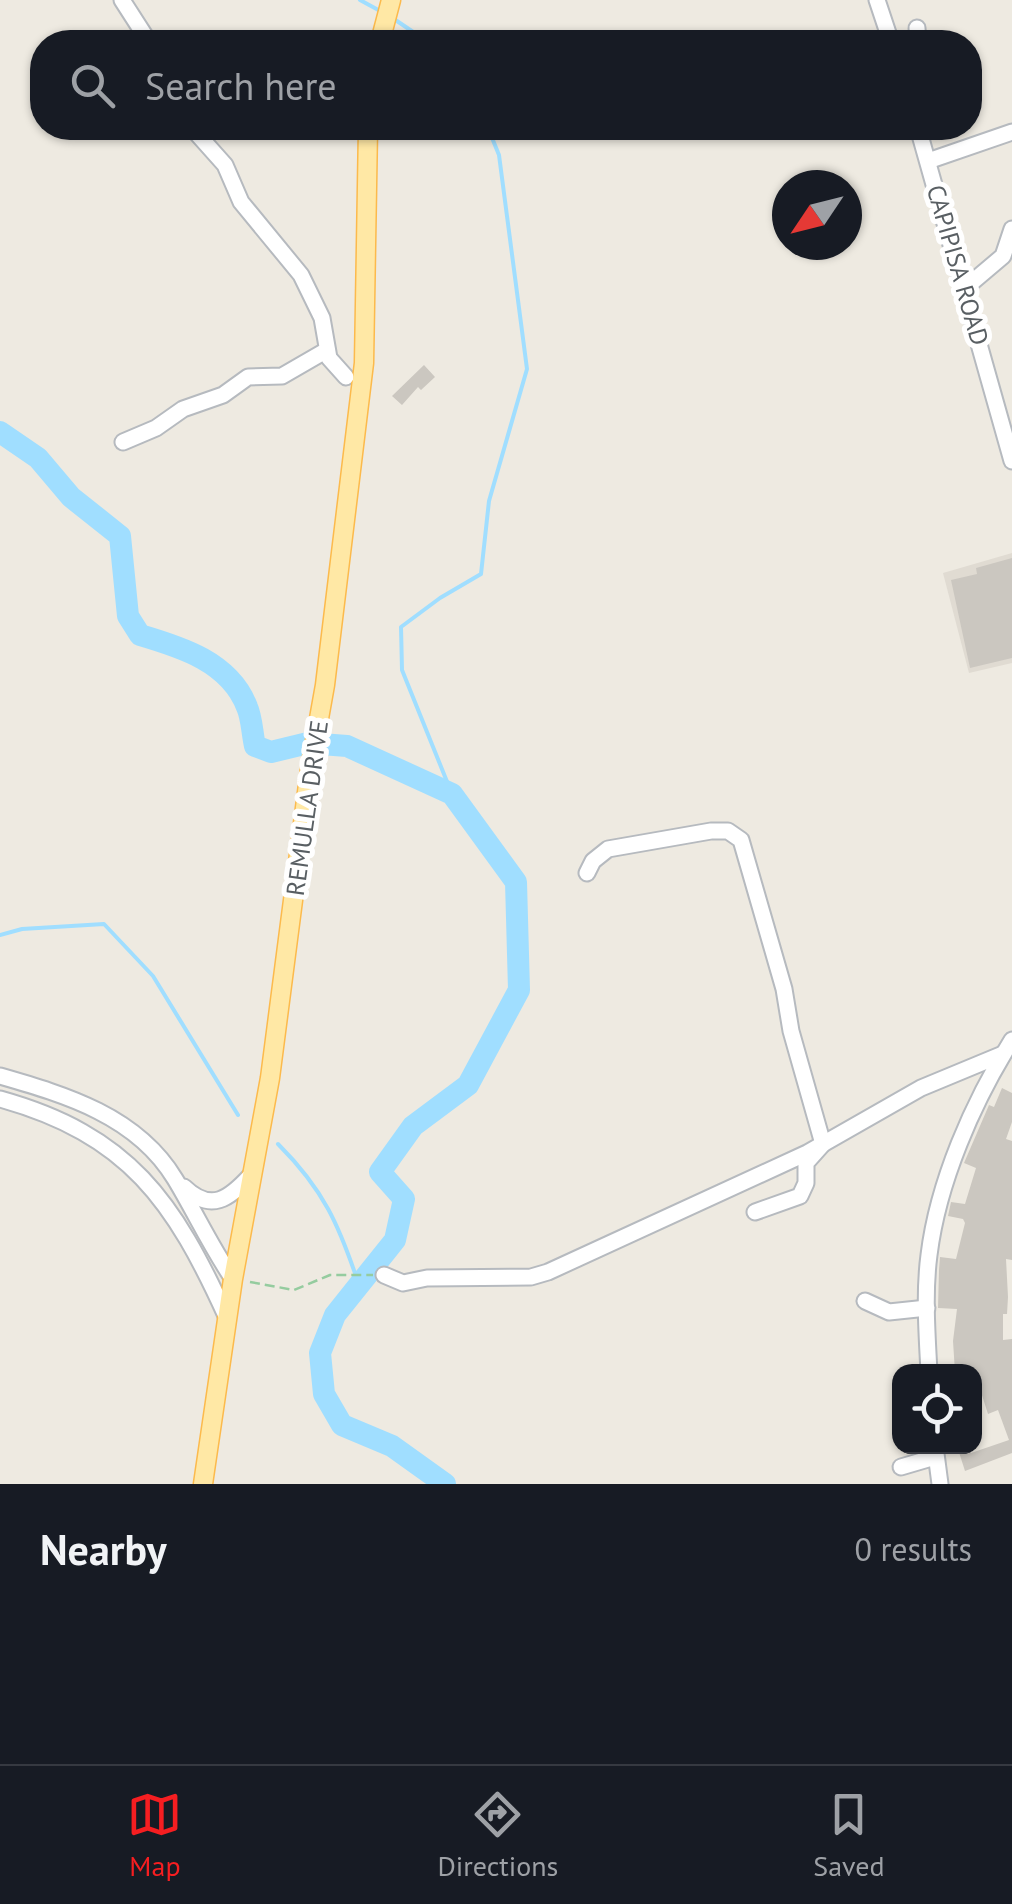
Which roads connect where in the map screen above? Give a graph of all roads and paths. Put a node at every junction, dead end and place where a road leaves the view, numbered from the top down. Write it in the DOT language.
graph roads {
  1 [pos="122,0"];
  2 [pos="391,0"];
  3 [pos="896,0"];
  4 [pos="878,1"];
  5 [pos="142,30"];
  6 [pos="384,30"];
  7 [pos="887,30"];
  8 [pos="1012,132"];
  9 [pos="203,140"];
  10 [pos="368,140"];
  11 [pos="922,140"];
  12 [pos="928,161"];
  13 [pos="1012,230"];
  14 [pos="964,288"];
  15 [pos="327,350"];
  16 [pos="346,377"];
  17 [pos="123,442"];
  18 [pos="1012,461"];
  19 [pos="587,873"];
  20 [pos="1008,1046"];
  21 [pos="0,1076"];
  22 [pos="0,1099"];
  23 [pos="822,1144"];
  24 [pos="174,1176"];
  25 [pos="251,1176"];
  26 [pos="755,1212"];
  27 [pos="384,1275"];
  28 [pos="233,1279"];
  29 [pos="865,1301"];
  30 [pos="928,1308"];
  31 [pos="227,1318"];
  32 [pos="930,1364"];
  33 [pos="930,1454"];
  34 [pos="935,1454"];
  35 [pos="901,1467"];
  36 [pos="203,1484"];
  37 [pos="940,1484"];
  1 -- 5 [label="street"];
  2 -- 6 [label="main road"];
  3 -- 4 [label="street"];
  4 -- 7 [label="street"];
  8 -- 12 [label="street"];
  9 -- 15 [label="street"];
  10 -- 25 [label="main road, REMULLA DRIVE"];
  11 -- 12 [label="street, CAPIPISA ROAD"];
  12 -- 14 [label="street, CAPIPISA ROAD"];
  13 -- 14 [label="street"];
  14 -- 18 [label="street, CAPIPISA ROAD"];
  15 -- 16 [label="street"];
  15 -- 17 [label="street"];
  19 -- 23 [label="street"];
  20 -- 23 [label="street"];
  20 -- 30 [label="street"];
  21 -- 24 [label="street"];
  22 -- 31 [label="street"];
  23 -- 26 [label="street"];
  23 -- 27 [label="street"];
  24 -- 25 [label="street"];
  24 -- 28 [label="street"];
  25 -- 28 [label="main road, REMULLA DRIVE"];
  27 -- 28 [label="path"];
  28 -- 31 [label="main road, REMULLA DRIVE"];
  29 -- 30 [label="street"];
  30 -- 32 [label="street"];
  31 -- 36 [label="main road, REMULLA DRIVE"];
  33 -- 35 [label="street"];
  34 -- 37 [label="street"];
}
